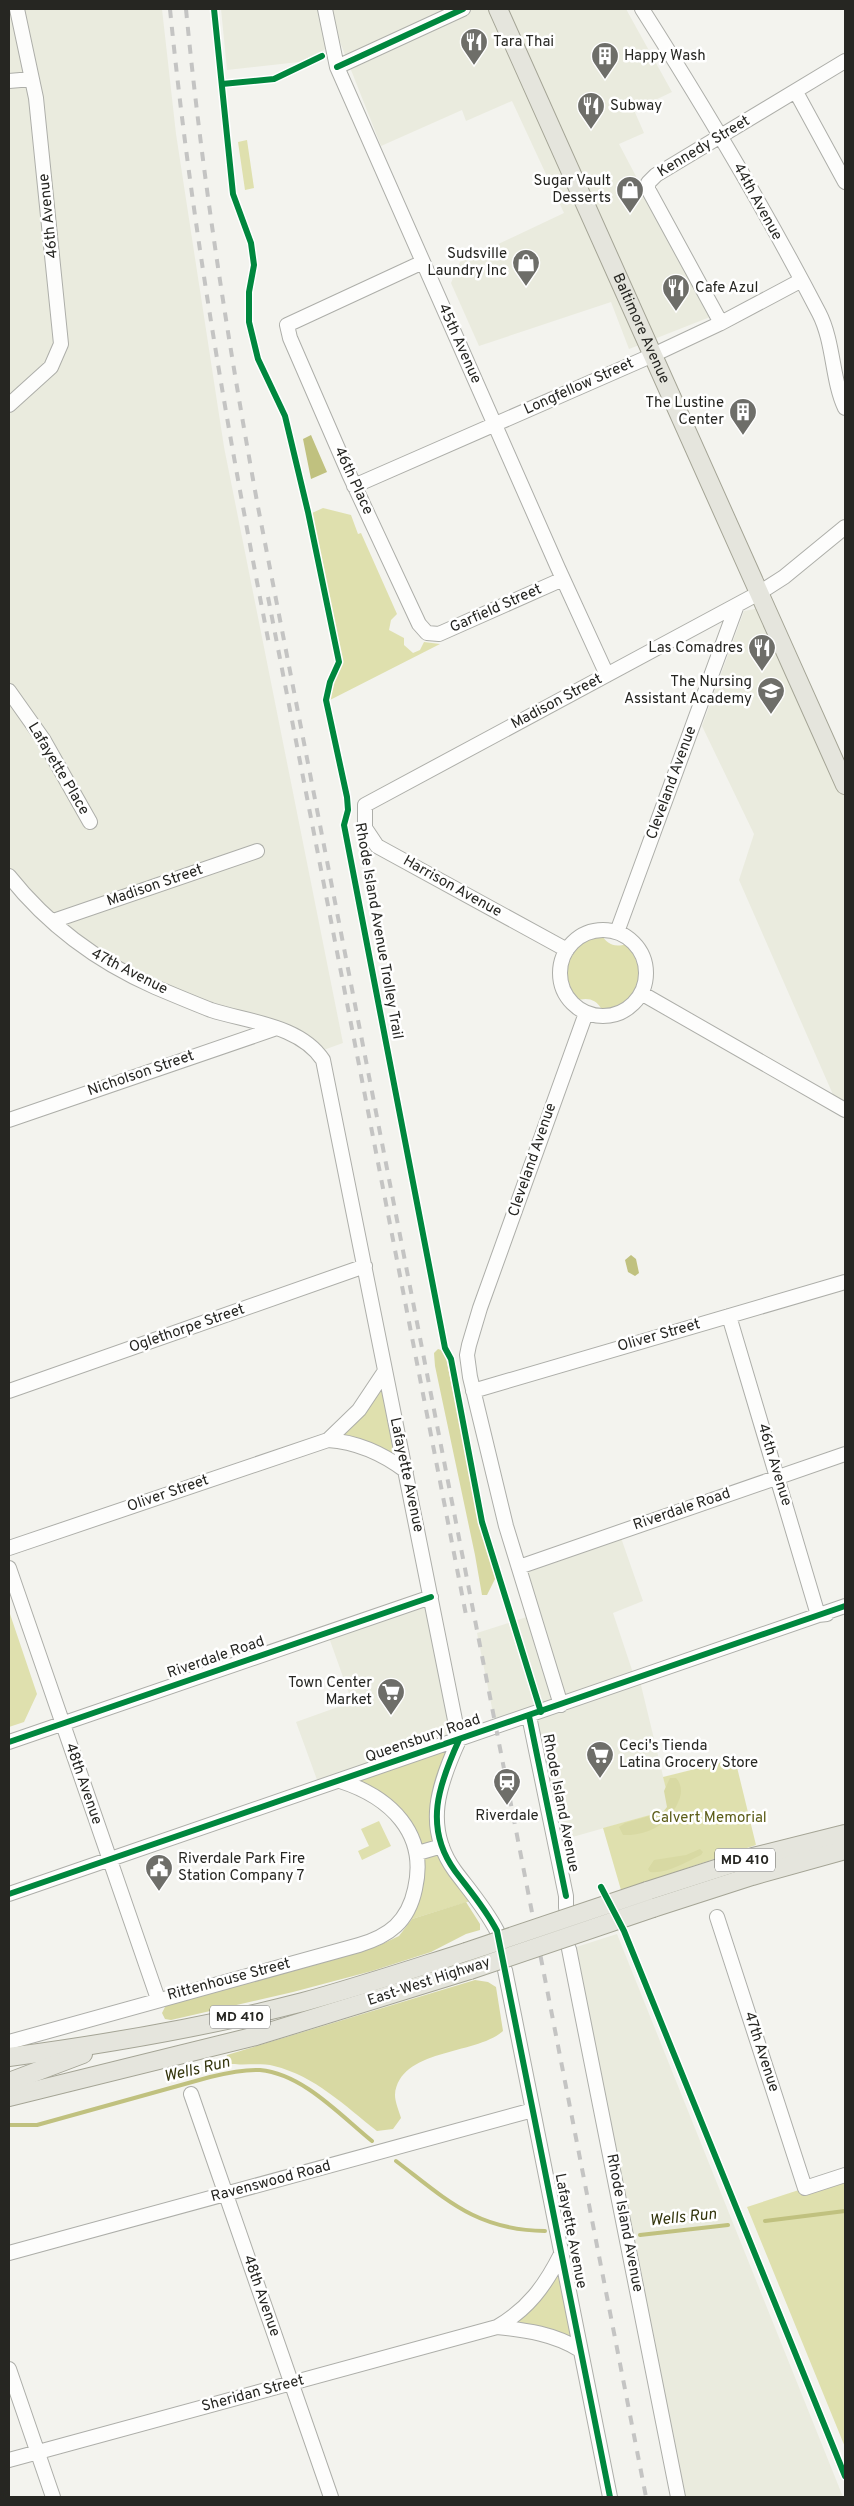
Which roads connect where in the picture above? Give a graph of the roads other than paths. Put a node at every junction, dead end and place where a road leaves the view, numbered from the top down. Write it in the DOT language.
graph roads {
  1 [pos="17,9"];
  2 [pos="325,9"];
  3 [pos="463,9"];
  4 [pos="498,9"];
  5 [pos="642,9"];
  6 [pos="845,62"];
  7 [pos="337,67"];
  8 [pos="32,79"];
  9 [pos="9,81"];
  10 [pos="796,92"];
  11 [pos="721,137"];
  12 [pos="845,182"];
  13 [pos="423,262"];
  14 [pos="800,281"];
  15 [pos="721,323"];
  16 [pos="653,355"];
  17 [pos="839,355"];
  18 [pos="9,405"];
  19 [pos="845,408"];
  20 [pos="494,424"];
  21 [pos="354,486"];
  22 [pos="845,526"];
  23 [pos="563,579"];
  24 [pos="759,593"];
  25 [pos="737,605"];
  26 [pos="427,633"];
  27 [pos="607,675"];
  28 [pos="9,691"];
  29 [pos="845,785"];
  30 [pos="365,805"];
  31 [pos="90,822"];
  32 [pos="257,851"];
  33 [pos="9,876"];
  34 [pos="53,921"];
  35 [pos="617,932"];
  36 [pos="567,950"];
  37 [pos="641,993"];
  38 [pos="586,1012"];
  39 [pos="274,1029"];
  40 [pos="845,1110"];
  41 [pos="9,1120"];
  42 [pos="365,1266"];
  43 [pos="845,1282"];
  44 [pos="729,1316"];
  45 [pos="385,1371"];
  46 [pos="9,1391"];
  47 [pos="473,1391"];
  48 [pos="328,1440"];
  49 [pos="845,1454"];
  50 [pos="406,1471"];
  51 [pos="777,1478"];
  52 [pos="9,1548"];
  53 [pos="518,1567"];
  54 [pos="9,1568"];
  55 [pos="431,1597"];
  56 [pos="845,1606"];
  57 [pos="845,1614"];
  58 [pos="818,1615"];
  59 [pos="560,1705"];
  60 [pos="529,1716"];
  61 [pos="62,1724"];
  62 [pos="459,1740"];
  63 [pos="9,1742"];
  64 [pos="340,1781"];
  65 [pos="845,1834"];
  66 [pos="442,1846"];
  67 [pos="845,1850"];
  68 [pos="418,1853"];
  69 [pos="110,1860"];
  70 [pos="9,1894"];
  71 [pos="566,1908"];
  72 [pos="716,1917"];
  73 [pos="497,1931"];
  74 [pos="569,1949"];
  75 [pos="505,1970"];
  76 [pos="158,1999"];
  77 [pos="124,2040"];
  78 [pos="9,2042"];
  79 [pos="9,2058"];
  80 [pos="9,2082"];
  81 [pos="191,2094"];
  82 [pos="9,2097"];
  83 [pos="533,2110"];
  84 [pos="845,2175"];
  85 [pos="226,2194"];
  86 [pos="9,2253"];
  87 [pos="561,2254"];
  88 [pos="497,2327"];
  89 [pos="580,2350"];
  90 [pos="9,2369"];
  91 [pos="292,2383"];
  92 [pos="38,2452"];
  93 [pos="9,2460"];
  94 [pos="53,2497"];
  95 [pos="331,2497"];
  96 [pos="610,2497"];
  97 [pos="678,2497"];
  1 -- 8 [label="street, 46th Avenue"];
  2 -- 7 [label="street, 45th Avenue"];
  3 -- 7 [label="street"];
  4 -- 16 [label="main road, Baltimore Avenue"];
  5 -- 11 [label="street, 44th Avenue"];
  6 -- 10 [label="street, Kennedy Street"];
  7 -- 13 [label="street, 45th Avenue"];
  8 -- 9 [label="street"];
  8 -- 18 [label="street, 46th Avenue"];
  10 -- 11 [label="street, Kennedy Street"];
  10 -- 12 [label="street"];
  11 -- 14 [label="street, 44th Avenue"];
  11 -- 15 [label="street, Kennedy Street"];
  13 -- 20 [label="street, 45th Avenue"];
  13 -- 21 [label="street, 46th Place"];
  14 -- 15 [label="street, Longfellow Street"];
  14 -- 17 [label="street, 44th Avenue"];
  15 -- 16 [label="street, Longfellow Street"];
  16 -- 20 [label="street, Longfellow Street"];
  16 -- 24 [label="main road, Baltimore Avenue"];
  17 -- 19 [label="street, 44th Avenue"];
  20 -- 21 [label="street, Longfellow Street"];
  20 -- 23 [label="street, 45th Avenue"];
  21 -- 26 [label="street, 46th Place"];
  22 -- 24 [label="street, Madison Street"];
  23 -- 26 [label="street, Garfield Street"];
  23 -- 27 [label="street, 45th Avenue"];
  24 -- 25 [label="street, Madison Street"];
  24 -- 29 [label="main road, Baltimore Avenue"];
  25 -- 27 [label="street, Madison Street"];
  25 -- 35 [label="street, Cleveland Avenue"];
  27 -- 30 [label="street, Madison Street"];
  28 -- 31 [label="street, Lafayette Place"];
  30 -- 36 [label="street, Harrison Avenue"];
  32 -- 34 [label="street, Madison Street"];
  33 -- 34 [label="street, 47th Avenue"];
  34 -- 39 [label="street, 47th Avenue"];
  35 -- 36 [label="street"];
  35 -- 37 [label="street"];
  36 -- 38 [label="street"];
  37 -- 38 [label="street"];
  37 -- 40 [label="street"];
  38 -- 47 [label="street, Cleveland Avenue"];
  39 -- 41 [label="street, Nicholson Street"];
  39 -- 42 [label="street, Lafayette Avenue"];
  42 -- 45 [label="street, Lafayette Avenue"];
  42 -- 46 [label="street, Oglethorpe Street"];
  43 -- 44 [label="street, Oliver Street"];
  44 -- 47 [label="street, Oliver Street"];
  44 -- 51 [label="street, 46th Avenue"];
  45 -- 48 [label="street, Oliver Street"];
  45 -- 50 [label="street, Lafayette Avenue"];
  47 -- 53 [label="street"];
  48 -- 50 [label="street, Oliver Street"];
  48 -- 52 [label="street, Oliver Street"];
  49 -- 51 [label="street, Riverdale Road"];
  50 -- 55 [label="street, Lafayette Avenue"];
  51 -- 53 [label="street, Riverdale Road"];
  51 -- 58 [label="street, 46th Avenue"];
  53 -- 59 [label="street"];
  54 -- 61 [label="street, 48th Avenue"];
  55 -- 61 [label="street, Riverdale Road"];
  55 -- 62 [label="street, Lafayette Avenue"];
  56 -- 58 [label="street, Queensbury Road"];
  57 -- 58 [label="street"];
  58 -- 59 [label="street, Queensbury Road"];
  59 -- 60 [label="street, Queensbury Road"];
  60 -- 62 [label="street, Queensbury Road"];
  60 -- 71 [label="street, Rhode Island Avenue"];
  61 -- 63 [label="street, Riverdale Road"];
  61 -- 69 [label="street, 48th Avenue"];
  62 -- 64 [label="street, Queensbury Road"];
  62 -- 66 [label="street"];
  64 -- 68 [label="street"];
  64 -- 69 [label="street, Queensbury Road"];
  65 -- 77 [label="main road, East-West Highway / MD 410, bridge"];
  66 -- 68 [label="street"];
  66 -- 73 [label="street"];
  67 -- 82 [label="main road, East-West Highway / MD 410, bridge"];
  68 -- 76 [label="street, Rittenhouse Street"];
  69 -- 70 [label="street, Queensbury Road"];
  69 -- 76 [label="street, 48th Avenue"];
  72 -- 84 [label="street, 47th Avenue"];
  74 -- 97 [label="street, Rhode Island Avenue"];
  75 -- 83 [label="street, Lafayette Avenue"];
  76 -- 78 [label="street, Rittenhouse Street"];
  77 -- 79 [label="main road, East-West Highway / MD 410"];
  77 -- 80 [label="main road"];
  81 -- 85 [label="street, 48th Avenue"];
  83 -- 85 [label="street, Ravenswood Road"];
  83 -- 87 [label="street, Lafayette Avenue"];
  85 -- 86 [label="street, Ravenswood Road"];
  85 -- 91 [label="street, 48th Avenue"];
  87 -- 88 [label="street, Sheridan Street"];
  87 -- 89 [label="street, Lafayette Avenue"];
  88 -- 89 [label="street, Sheridan Street"];
  88 -- 91 [label="street, Sheridan Street"];
  89 -- 96 [label="street, Lafayette Avenue"];
  90 -- 92 [label="street"];
  91 -- 92 [label="street, Sheridan Street"];
  91 -- 95 [label="street, 48th Avenue"];
  92 -- 93 [label="street, Sheridan Street"];
  92 -- 94 [label="street"];
}
